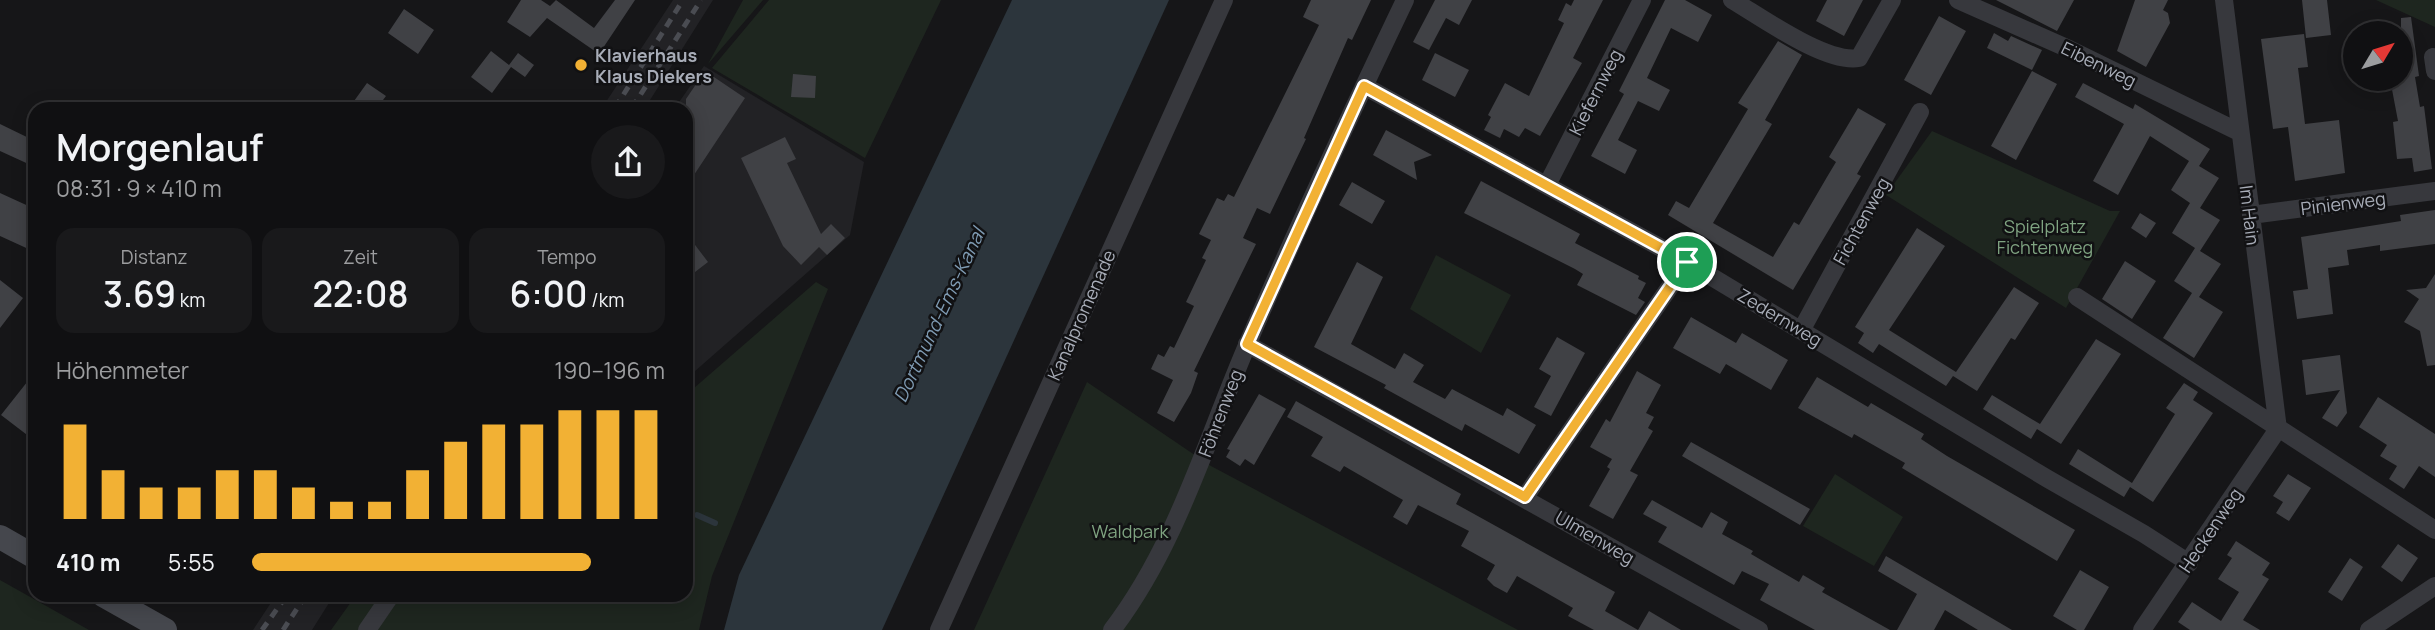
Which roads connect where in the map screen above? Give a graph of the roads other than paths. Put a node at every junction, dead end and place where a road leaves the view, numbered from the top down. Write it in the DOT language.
graph roads {
  1 [pos="1224,0"];
  2 [pos="1405,0"];
  3 [pos="1642,0"];
  4 [pos="1732,0"];
  5 [pos="1892,0"];
  6 [pos="1958,0"];
  7 [pos="2224,0"];
  8 [pos="1364,86"];
  9 [pos="1920,113"];
  10 [pos="2239,132"];
  11 [pos="1547,185"];
  12 [pos="2435,191"];
  13 [pos="2250,215"];
  14 [pos="1687,262"];
  15 [pos="2077,297"];
  16 [pos="1801,329"];
  17 [pos="1247,344"];
  18 [pos="2278,429"];
  19 [pos="1525,497"];
  20 [pos="2435,530"];
  21 [pos="0,537"];
  22 [pos="28,553"];
  23 [pos="2189,563"];
  24 [pos="2435,586"];
  25 [pos="115,602"];
  26 [pos="386,602"];
  27 [pos="165,630"];
  28 [pos="367,630"];
  29 [pos="939,630"];
  30 [pos="1112,630"];
  31 [pos="1759,630"];
  32 [pos="2142,630"];
  33 [pos="2369,630"];
  1 -- 29 [label="street, Kanalpromenade"];
  2 -- 8 [label="street, Föhrenweg"];
  3 -- 11 [label="street, Kiefernweg"];
  4 -- 5 [label="street"];
  6 -- 10 [label="street, Eibenweg"];
  7 -- 10 [label="street, Im Hain"];
  8 -- 11 [label="street, Zedernweg"];
  8 -- 17 [label="street, Föhrenweg"];
  9 -- 16 [label="street, Fichtenweg"];
  10 -- 13 [label="street, Im Hain"];
  11 -- 14 [label="street, Zedernweg"];
  12 -- 13 [label="street, Pinienweg"];
  13 -- 18 [label="street, Im Hain"];
  14 -- 16 [label="street, Zedernweg"];
  14 -- 19 [label="street"];
  15 -- 18 [label="street"];
  16 -- 23 [label="street, Zedernweg"];
  17 -- 19 [label="street, Ulmenweg"];
  17 -- 30 [label="street, Föhrenweg"];
  18 -- 20 [label="street"];
  18 -- 23 [label="street, Heckenweg"];
  19 -- 31 [label="street, Ulmenweg"];
  21 -- 22 [label="main road"];
  23 -- 32 [label="street, Heckenweg"];
  24 -- 33 [label="street"];
  25 -- 27 [label="main road"];
  26 -- 28 [label="street"];
}
